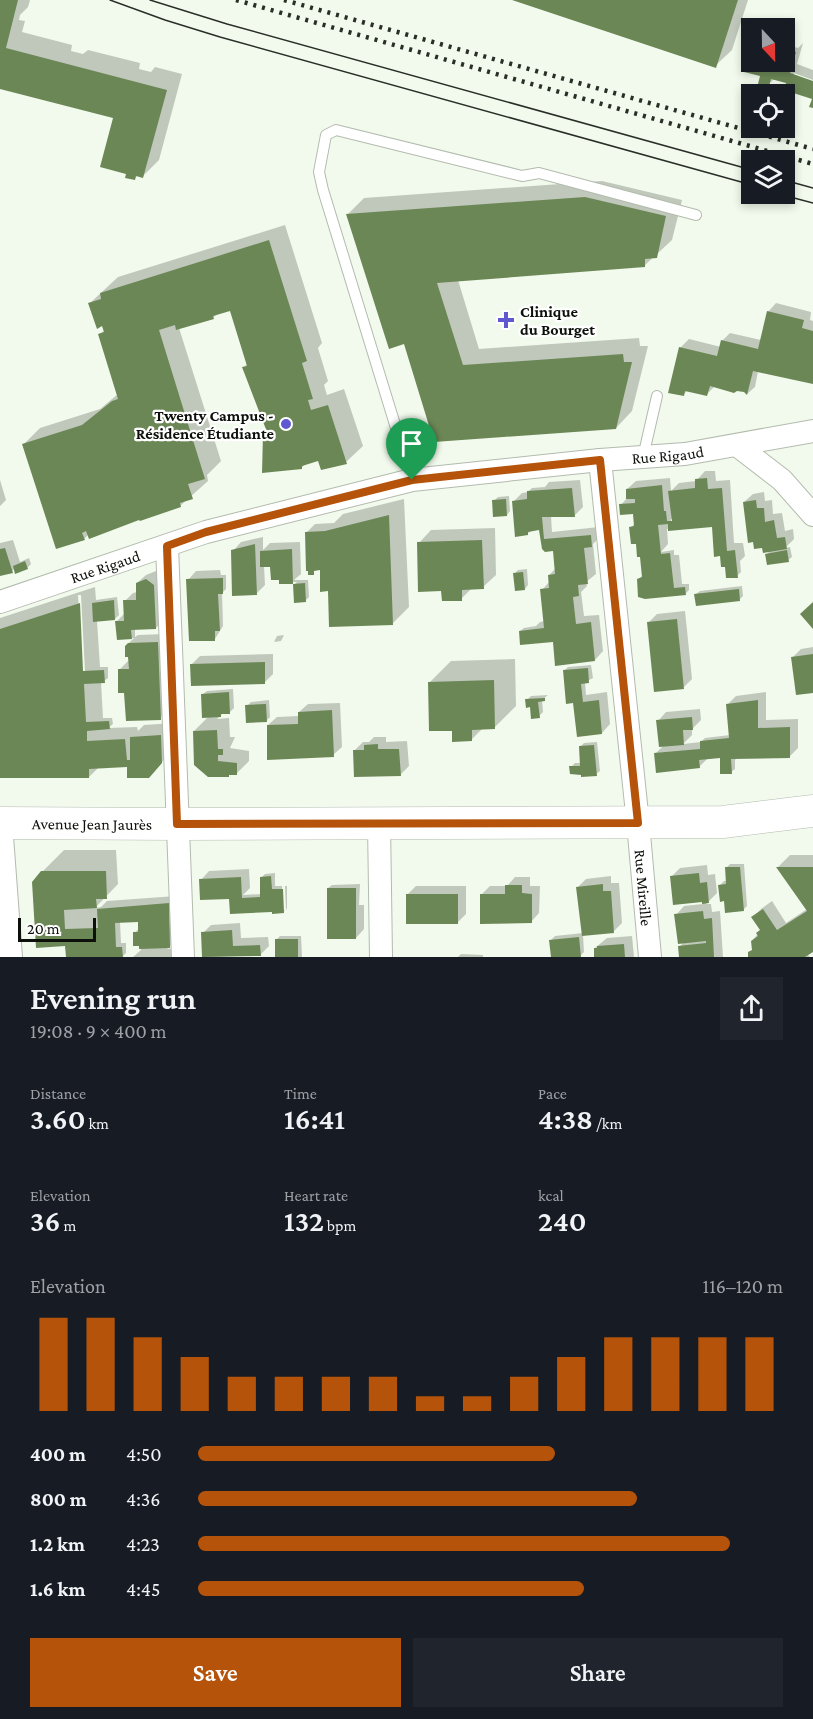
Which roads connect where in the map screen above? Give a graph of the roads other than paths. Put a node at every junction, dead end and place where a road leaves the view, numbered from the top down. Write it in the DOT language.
graph roads {
  1 [pos="696,215"];
  2 [pos="657,396"];
  3 [pos="813,431"];
  4 [pos="738,446"];
  5 [pos="643,457"];
  6 [pos="600,460"];
  7 [pos="412,480"];
  8 [pos="813,515"];
  9 [pos="167,546"];
  10 [pos="0,602"];
  11 [pos="813,811"];
  12 [pos="723,822"];
  13 [pos="0,823"];
  14 [pos="379,823"];
  15 [pos="638,823"];
  16 [pos="177,824"];
  17 [pos="813,832"];
  18 [pos="11,957"];
  19 [pos="183,957"];
  20 [pos="381,957"];
  21 [pos="650,957"];
  1 -- 7 [label="lane"];
  2 -- 5 [label="lane"];
  3 -- 4 [label="street, Rue Rigaud"];
  4 -- 5 [label="street, Rue Rigaud"];
  4 -- 8 [label="street"];
  5 -- 6 [label="street, Rue Rigaud"];
  6 -- 7 [label="street, Rue Rigaud"];
  6 -- 15 [label="street, Rue Mireille"];
  7 -- 9 [label="street, Rue Rigaud"];
  9 -- 10 [label="street, Rue Rigaud"];
  9 -- 16 [label="street"];
  11 -- 12 [label="main road, Avenue Jean Jaurès"];
  12 -- 15 [label="main road, Avenue Jean Jaurès"];
  12 -- 17 [label="main road, Avenue Jean Jaurès"];
  13 -- 16 [label="main road, Avenue Jean Jaurès"];
  13 -- 18 [label="street"];
  14 -- 15 [label="main road, Avenue Jean Jaurès"];
  14 -- 16 [label="main road, Avenue Jean Jaurès"];
  14 -- 20 [label="street"];
  15 -- 21 [label="street, Rue Mireille"];
  16 -- 19 [label="street"];
}
